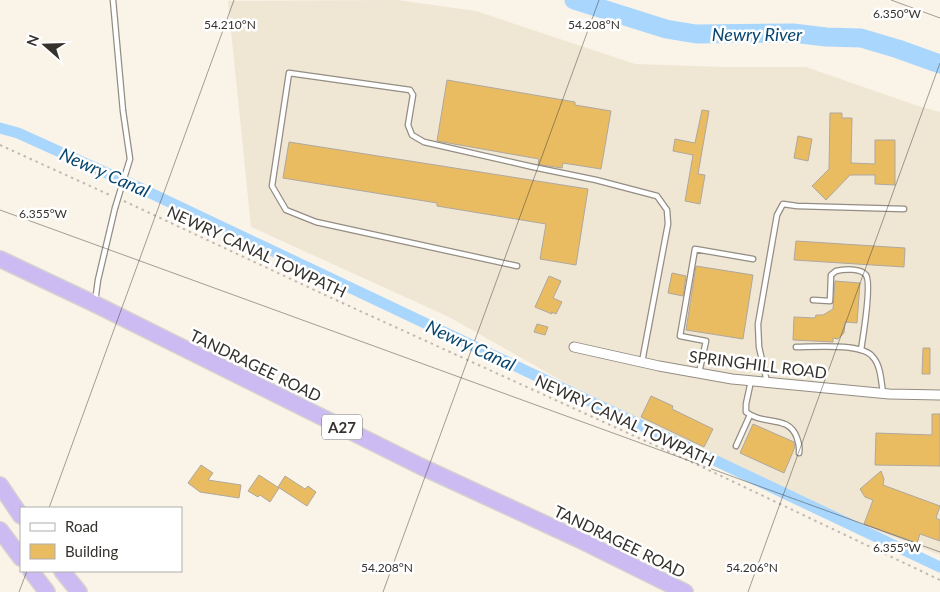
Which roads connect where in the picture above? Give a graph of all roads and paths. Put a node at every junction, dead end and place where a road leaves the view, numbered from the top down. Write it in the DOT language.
graph roads {
  1 [pos="113,2"];
  2 [pos="0,145"];
  3 [pos="904,209"];
  4 [pos="0,259"];
  5 [pos="753,259"];
  6 [pos="517,266"];
  7 [pos="812,300"];
  8 [pos="95,304"];
  9 [pos="574,347"];
  10 [pos="796,347"];
  11 [pos="861,350"];
  12 [pos="642,362"];
  13 [pos="699,373"];
  14 [pos="751,381"];
  15 [pos="767,383"];
  16 [pos="883,393"];
  17 [pos="940,395"];
  18 [pos="750,415"];
  19 [pos="736,446"];
  20 [pos="799,453"];
  21 [pos="0,485"];
  22 [pos="20,515"];
  23 [pos="0,530"];
  24 [pos="20,557"];
  25 [pos="31,572"];
  26 [pos="63,572"];
  27 [pos="940,580"];
  28 [pos="47,592"];
  29 [pos="79,592"];
  30 [pos="685,592"];
  1 -- 8 [label="lane, bridge"];
  2 -- 27 [label="path, NEWRY CANAL TOWPATH"];
  3 -- 15 [label="lane"];
  4 -- 8 [label="highway, TANDRAGEE ROAD / A27"];
  5 -- 13 [label="lane"];
  6 -- 12 [label="lane"];
  7 -- 11 [label="lane"];
  8 -- 30 [label="highway, TANDRAGEE ROAD / A27"];
  9 -- 12 [label="street, SPRINGHILL ROAD"];
  10 -- 11 [label="lane"];
  11 -- 16 [label="lane"];
  12 -- 13 [label="street, SPRINGHILL ROAD"];
  13 -- 14 [label="street, SPRINGHILL ROAD"];
  14 -- 15 [label="street, SPRINGHILL ROAD"];
  14 -- 18 [label="lane"];
  15 -- 16 [label="street, SPRINGHILL ROAD"];
  16 -- 17 [label="street, SPRINGHILL ROAD"];
  18 -- 19 [label="lane"];
  18 -- 20 [label="lane"];
  21 -- 22 [label="highway"];
  23 -- 24 [label="highway"];
  25 -- 28 [label="highway"];
  26 -- 29 [label="highway"];
}
